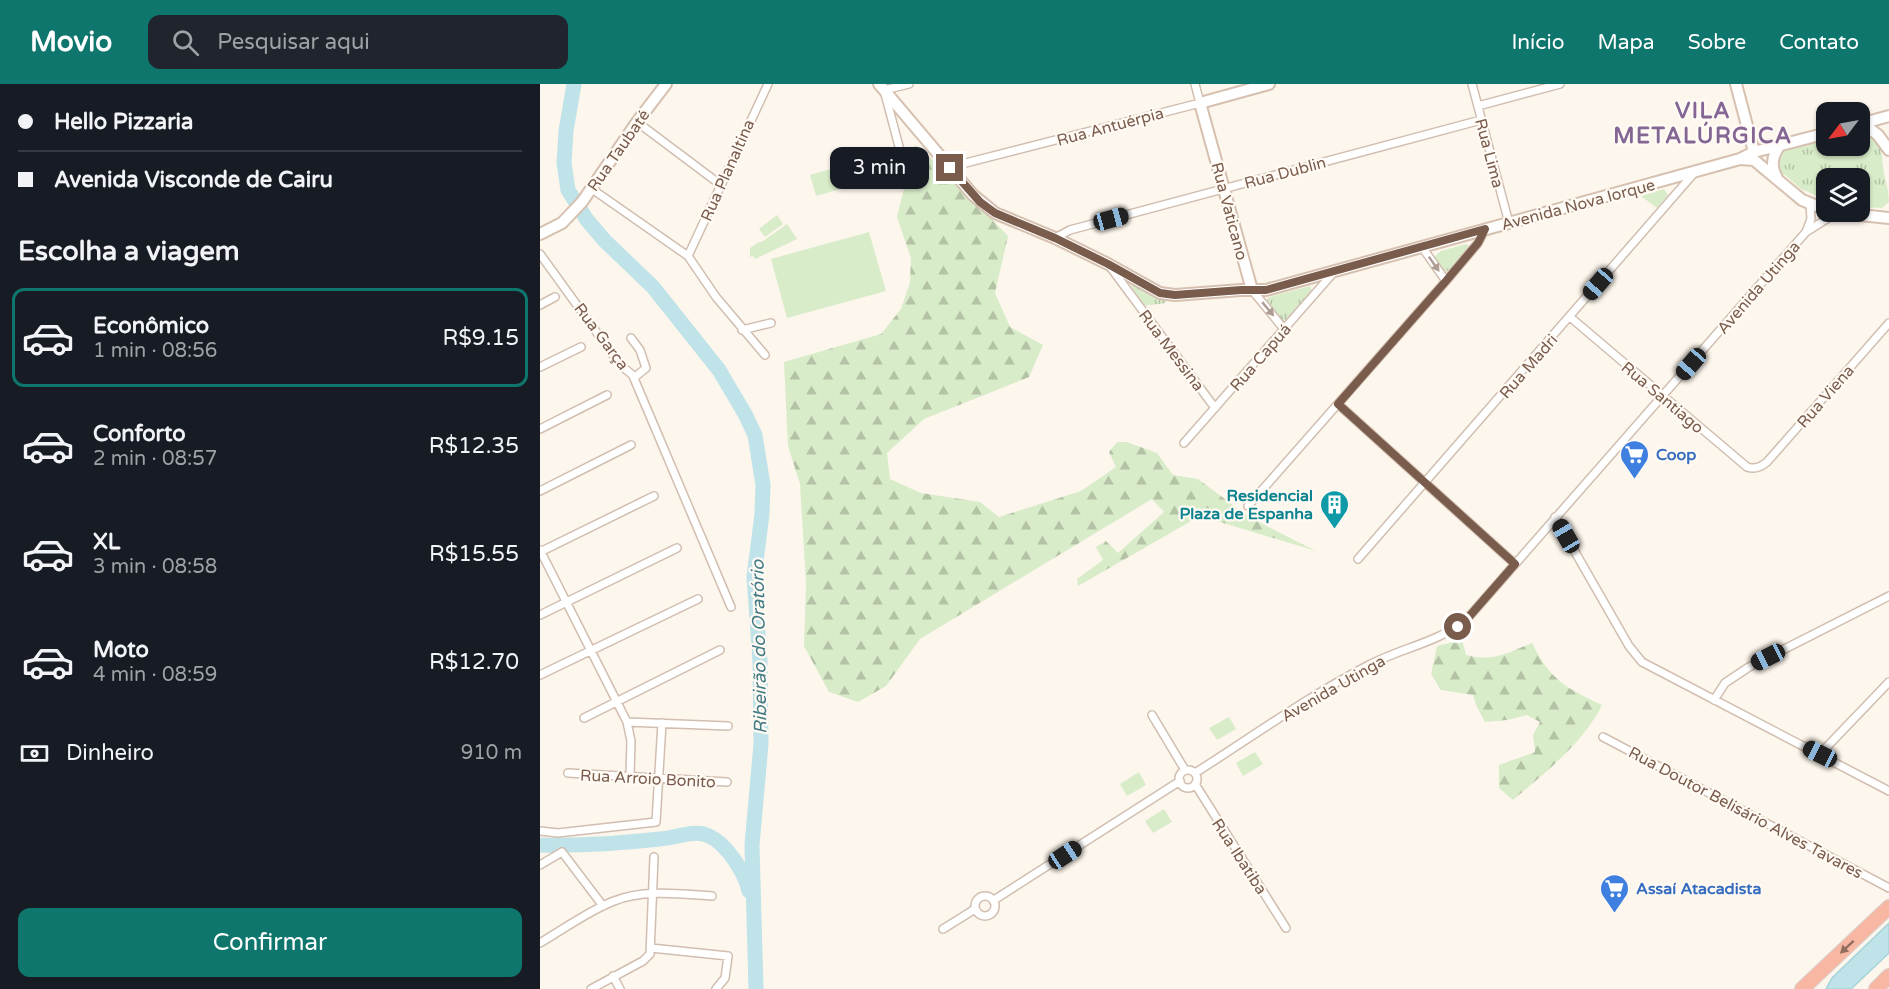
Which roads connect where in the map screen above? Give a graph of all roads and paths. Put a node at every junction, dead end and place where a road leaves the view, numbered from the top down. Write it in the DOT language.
graph roads {
  1 [pos="666,84"];
  2 [pos="768,84"];
  3 [pos="909,84"];
  4 [pos="1195,84"];
  5 [pos="1269,84"];
  6 [pos="1472,84"];
  7 [pos="1560,84"];
  8 [pos="1736,84"];
  9 [pos="882,87"];
  10 [pos="1200,103"];
  11 [pos="1478,106"];
  12 [pos="1889,116"];
  13 [pos="1481,120"];
  14 [pos="1870,121"];
  15 [pos="637,122"];
  16 [pos="1870,129"];
  17 [pos="1816,136"];
  18 [pos="1780,145"];
  19 [pos="1889,150"];
  20 [pos="1754,152"];
  21 [pos="901,154"];
  22 [pos="1740,159"];
  23 [pos="950,168"];
  24 [pos="1696,171"];
  25 [pos="1779,181"];
  26 [pos="721,184"];
  27 [pos="592,189"];
  28 [pos="1224,189"];
  29 [pos="1810,204"];
  30 [pos="1816,206"];
  31 [pos="1870,214"];
  32 [pos="1887,216"];
  33 [pos="1818,222"];
  34 [pos="1509,223"];
  35 [pos="1485,229"];
  36 [pos="1806,232"];
  37 [pos="540,234"];
  38 [pos="1055,238"];
  39 [pos="1422,247"];
  40 [pos="540,254"];
  41 [pos="688,256"];
  42 [pos="1108,264"];
  43 [pos="1336,271"];
  44 [pos="1446,281"];
  45 [pos="1252,290"];
  46 [pos="555,297"];
  47 [pos="540,305"];
  48 [pos="1570,317"];
  49 [pos="771,322"];
  50 [pos="1889,323"];
  51 [pos="1284,329"];
  52 [pos="742,330"];
  53 [pos="631,338"];
  54 [pos="581,347"];
  55 [pos="765,355"];
  56 [pos="540,367"];
  57 [pos="633,376"];
  58 [pos="607,395"];
  59 [pos="1662,397"];
  60 [pos="1338,404"];
  61 [pos="1215,408"];
  62 [pos="540,429"];
  63 [pos="1184,443"];
  64 [pos="631,445"];
  65 [pos="1759,467"];
  66 [pos="1425,483"];
  67 [pos="540,491"];
  68 [pos="654,496"];
  69 [pos="1248,506"];
  70 [pos="1555,517"];
  71 [pos="677,548"];
  72 [pos="540,551"];
  73 [pos="1358,559"];
  74 [pos="1515,564"];
  75 [pos="1889,596"];
  76 [pos="698,599"];
  77 [pos="566,603"];
  78 [pos="731,607"];
  79 [pos="540,615"];
  80 [pos="720,650"];
  81 [pos="590,652"];
  82 [pos="540,675"];
  83 [pos="1889,682"];
  84 [pos="1714,700"];
  85 [pos="615,701"];
  86 [pos="1152,715"];
  87 [pos="584,718"];
  88 [pos="627,722"];
  89 [pos="662,723"];
  90 [pos="728,726"];
  91 [pos="1603,737"];
  92 [pos="1820,754"];
  93 [pos="1185,770"];
  94 [pos="568,773"];
  95 [pos="1194,773"];
  96 [pos="630,776"];
  97 [pos="658,778"];
  98 [pos="1180,781"];
  99 [pos="727,782"];
  100 [pos="1195,784"];
  101 [pos="1889,791"];
  102 [pos="540,831"];
  103 [pos="654,857"];
  104 [pos="540,865"];
  105 [pos="1889,888"];
  106 [pos="653,893"];
  107 [pos="712,896"];
  108 [pos="994,900"];
  109 [pos="603,906"];
  110 [pos="1889,907"];
  111 [pos="975,909"];
  112 [pos="1286,928"];
  113 [pos="943,929"];
  114 [pos="540,943"];
  115 [pos="651,948"];
  116 [pos="613,976"];
  117 [pos="1889,976"];
  118 [pos="591,989"];
  119 [pos="620,989"];
  120 [pos="716,989"];
  121 [pos="1802,989"];
  122 [pos="1876,989"];
  1 -- 15 [label="main road, Rua Taubaté"];
  2 -- 26 [label="street, Rua Planaltina"];
  3 -- 9 [label="street"];
  4 -- 10 [label="street, Rua Vaticano"];
  5 -- 10 [label="main road, Rua Antuérpia"];
  6 -- 11 [label="street, Rua Lima"];
  7 -- 11 [label="street"];
  8 -- 20 [label="main road"];
  9 -- 21 [label="street"];
  9 -- 23 [label="main road"];
  10 -- 23 [label="street, Rua Antuérpia"];
  10 -- 28 [label="main road, Rua Vaticano"];
  11 -- 13 [label="street, Rua Lima"];
  12 -- 14 [label="main road"];
  13 -- 28 [label="street, Rua Dublin"];
  13 -- 34 [label="street, Rua Lima"];
  15 -- 26 [label="street"];
  15 -- 27 [label="main road, Rua Taubaté"];
  16 -- 19 [label="main road"];
  17 -- 18 [label="main road, Avenida Nova Iorque"];
  18 -- 20 [label="main road, Avenida Nova Iorque"];
  18 -- 25 [label="main road"];
  20 -- 22 [label="main road, Avenida Nova Iorque"];
  22 -- 24 [label="main road, Avenida Nova Iorque"];
  22 -- 25 [label="main road"];
  23 -- 38 [label="main road"];
  24 -- 34 [label="main road, Avenida Nova Iorque"];
  24 -- 48 [label="street, Rua Madri"];
  25 -- 29 [label="main road"];
  26 -- 41 [label="street, Rua Planaltina"];
  27 -- 37 [label="main road, Rua Taubaté"];
  27 -- 41 [label="street"];
  28 -- 38 [label="street, Rua Dublin"];
  28 -- 45 [label="main road, Rua Vaticano"];
  29 -- 30 [label="main road"];
  29 -- 36 [label="street, Avenida Utinga"];
  31 -- 32 [label="main road"];
  33 -- 36 [label="street, Avenida Utinga"];
  34 -- 35 [label="main road, Avenida Nova Iorque"];
  35 -- 39 [label="main road, Avenida Nova Iorque"];
  35 -- 44 [label="street"];
  36 -- 59 [label="street, Avenida Utinga"];
  38 -- 42 [label="main road"];
  39 -- 43 [label="main road, Avenida Nova Iorque"];
  39 -- 44 [label="street, one-way"];
  40 -- 57 [label="street, Rua Garça"];
  41 -- 52 [label="street"];
  42 -- 45 [label="main road, Avenida Nova Iorque"];
  42 -- 61 [label="street, Rua Messina"];
  43 -- 45 [label="main road, Avenida Nova Iorque"];
  43 -- 51 [label="street, Rua Capuá"];
  44 -- 60 [label="street"];
  45 -- 51 [label="street, Rua Vaticano, one-way"];
  46 -- 47 [label="street"];
  48 -- 59 [label="street, Rua Santiago"];
  48 -- 66 [label="street, Rua Madri"];
  49 -- 52 [label="street"];
  50 -- 65 [label="street, Rua Viena"];
  51 -- 61 [label="street, Rua Capuá"];
  52 -- 55 [label="street"];
  53 -- 57 [label="street, Rua Garça"];
  54 -- 56 [label="street"];
  57 -- 78 [label="street"];
  58 -- 62 [label="street"];
  59 -- 65 [label="street, Rua Santiago"];
  59 -- 70 [label="street, Avenida Utinga"];
  60 -- 66 [label="street"];
  60 -- 69 [label="street"];
  61 -- 63 [label="street, Rua Capuá"];
  64 -- 67 [label="street"];
  66 -- 73 [label="street, Rua Madri"];
  66 -- 74 [label="street"];
  68 -- 72 [label="street"];
  70 -- 74 [label="street, Avenida Utinga"];
  70 -- 84 [label="street"];
  71 -- 77 [label="street"];
  72 -- 77 [label="street"];
  74 -- 95 [label="street, Avenida Utinga"];
  75 -- 84 [label="street"];
  76 -- 81 [label="street"];
  77 -- 79 [label="street"];
  77 -- 81 [label="street"];
  80 -- 85 [label="street"];
  81 -- 82 [label="street"];
  81 -- 85 [label="street"];
  83 -- 92 [label="street"];
  84 -- 92 [label="street"];
  85 -- 87 [label="street"];
  85 -- 88 [label="street"];
  86 -- 93 [label="street"];
  88 -- 89 [label="street"];
  88 -- 96 [label="street"];
  89 -- 90 [label="street"];
  89 -- 97 [label="street"];
  91 -- 105 [label="street, Rua Doutor Belisário Alves Tavares"];
  92 -- 101 [label="street"];
  93 -- 95 [label="street"];
  93 -- 98 [label="street"];
  94 -- 96 [label="street, Rua Arroio Bonito"];
  95 -- 100 [label="street"];
  96 -- 97 [label="street, Rua Arroio Bonito"];
  97 -- 99 [label="street, Rua Arroio Bonito"];
  97 -- 102 [label="street"];
  98 -- 100 [label="street"];
  98 -- 108 [label="street"];
  100 -- 112 [label="street, Rua Ibatiba"];
  103 -- 106 [label="street"];
  104 -- 109 [label="street"];
  106 -- 107 [label="street"];
  106 -- 109 [label="street"];
  106 -- 115 [label="street"];
  108 -- 111 [label="street"];
  108 -- 111 [label="street"];
  109 -- 114 [label="street"];
  110 -- 121 [label="highway, one-way"];
  111 -- 113 [label="street"];
  115 -- 116 [label="street"];
  115 -- 120 [label="street"];
  116 -- 118 [label="street"];
  116 -- 119 [label="street"];
  117 -- 122 [label="highway"];
}
